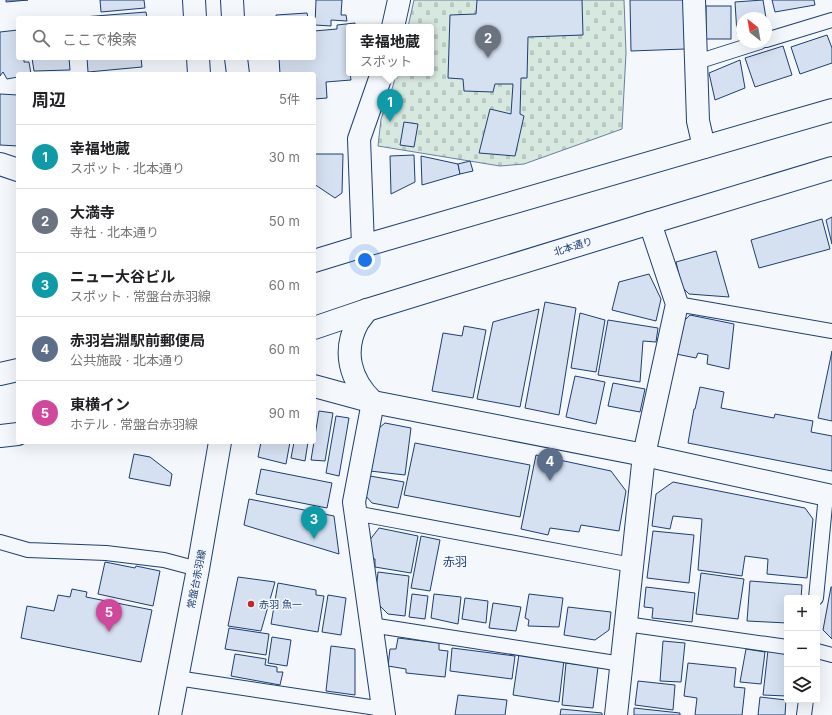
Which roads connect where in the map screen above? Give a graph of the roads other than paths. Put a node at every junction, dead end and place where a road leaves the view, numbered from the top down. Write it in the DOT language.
graph roads {
  1 [pos="194,0"];
  2 [pos="232,0"];
  3 [pos="399,0"];
  4 [pos="694,0"];
  5 [pos="195,16"];
  6 [pos="233,16"];
  7 [pos="832,20"];
  8 [pos="394,24"];
  9 [pos="772,38"];
  10 [pos="741,48"];
  11 [pos="198,60"];
  12 [pos="236,60"];
  13 [pos="697,62"];
  14 [pos="199,72"];
  15 [pos="238,72"];
  16 [pos="381,76"];
  17 [pos="832,110"];
  18 [pos="704,147"];
  19 [pos="0,164"];
  20 [pos="832,168"];
  21 [pos="16,169"];
  22 [pos="650,223"];
  23 [pos="363,246"];
  24 [pos="316,261"];
  25 [pos="677,304"];
  26 [pos="367,310"];
  27 [pos="316,327"];
  28 [pos="832,331"];
  29 [pos="16,370"];
  30 [pos="0,374"];
  31 [pos="316,387"];
  32 [pos="373,402"];
  33 [pos="16,434"];
  34 [pos="0,436"];
  35 [pos="220,444"];
  36 [pos="644,455"];
  37 [pos="829,495"];
  38 [pos="355,513"];
  39 [pos="0,542"];
  40 [pos="632,565"];
  41 [pos="198,569"];
  42 [pos="816,595"];
  43 [pos="626,624"];
  44 [pos="371,625"];
  45 [pos="784,646"];
  46 [pos="820,653"];
  47 [pos="832,655"];
  48 [pos="622,664"];
  49 [pos="177,678"];
  50 [pos="806,703"];
  51 [pos="384,712"];
  52 [pos="170,715"];
  53 [pos="616,715"];
  54 [pos="804,715"];
  1 -- 5 [label="main road"];
  2 -- 6 [label="main road"];
  3 -- 8 [label="main road"];
  4 -- 13 [label="main road"];
  7 -- 9 [label="lane"];
  10 -- 13 [label="lane"];
  11 -- 14 [label="main road"];
  12 -- 15 [label="main road"];
  13 -- 18 [label="main road"];
  16 -- 23 [label="main road"];
  17 -- 18 [label="main road"];
  18 -- 23 [label="main road"];
  19 -- 21 [label="main road"];
  20 -- 22 [label="main road, 北本通り"];
  22 -- 25 [label="main road"];
  22 -- 26 [label="main road, 北本通り"];
  23 -- 24 [label="main road"];
  25 -- 28 [label="lane"];
  25 -- 36 [label="main road"];
  26 -- 27 [label="main road, 北本通り"];
  26 -- 32 [label="main road"];
  29 -- 30 [label="main road"];
  31 -- 32 [label="main road"];
  32 -- 36 [label="main road"];
  32 -- 38 [label="main road"];
  33 -- 34 [label="main road"];
  35 -- 41 [label="main road, 常盤台赤羽線"];
  36 -- 37 [label="main road"];
  36 -- 40 [label="main road"];
  37 -- 42 [label="lane"];
  38 -- 40 [label="lane"];
  38 -- 44 [label="main road"];
  39 -- 41 [label="lane"];
  40 -- 43 [label="main road"];
  41 -- 49 [label="main road, 常盤台赤羽線"];
  43 -- 45 [label="lane"];
  43 -- 48 [label="main road"];
  44 -- 48 [label="lane"];
  44 -- 51 [label="main road"];
  46 -- 47 [label="lane"];
  48 -- 53 [label="main road"];
  49 -- 51 [label="lane"];
  49 -- 52 [label="main road, 常盤台赤羽線"];
  50 -- 54 [label="lane"];
}
